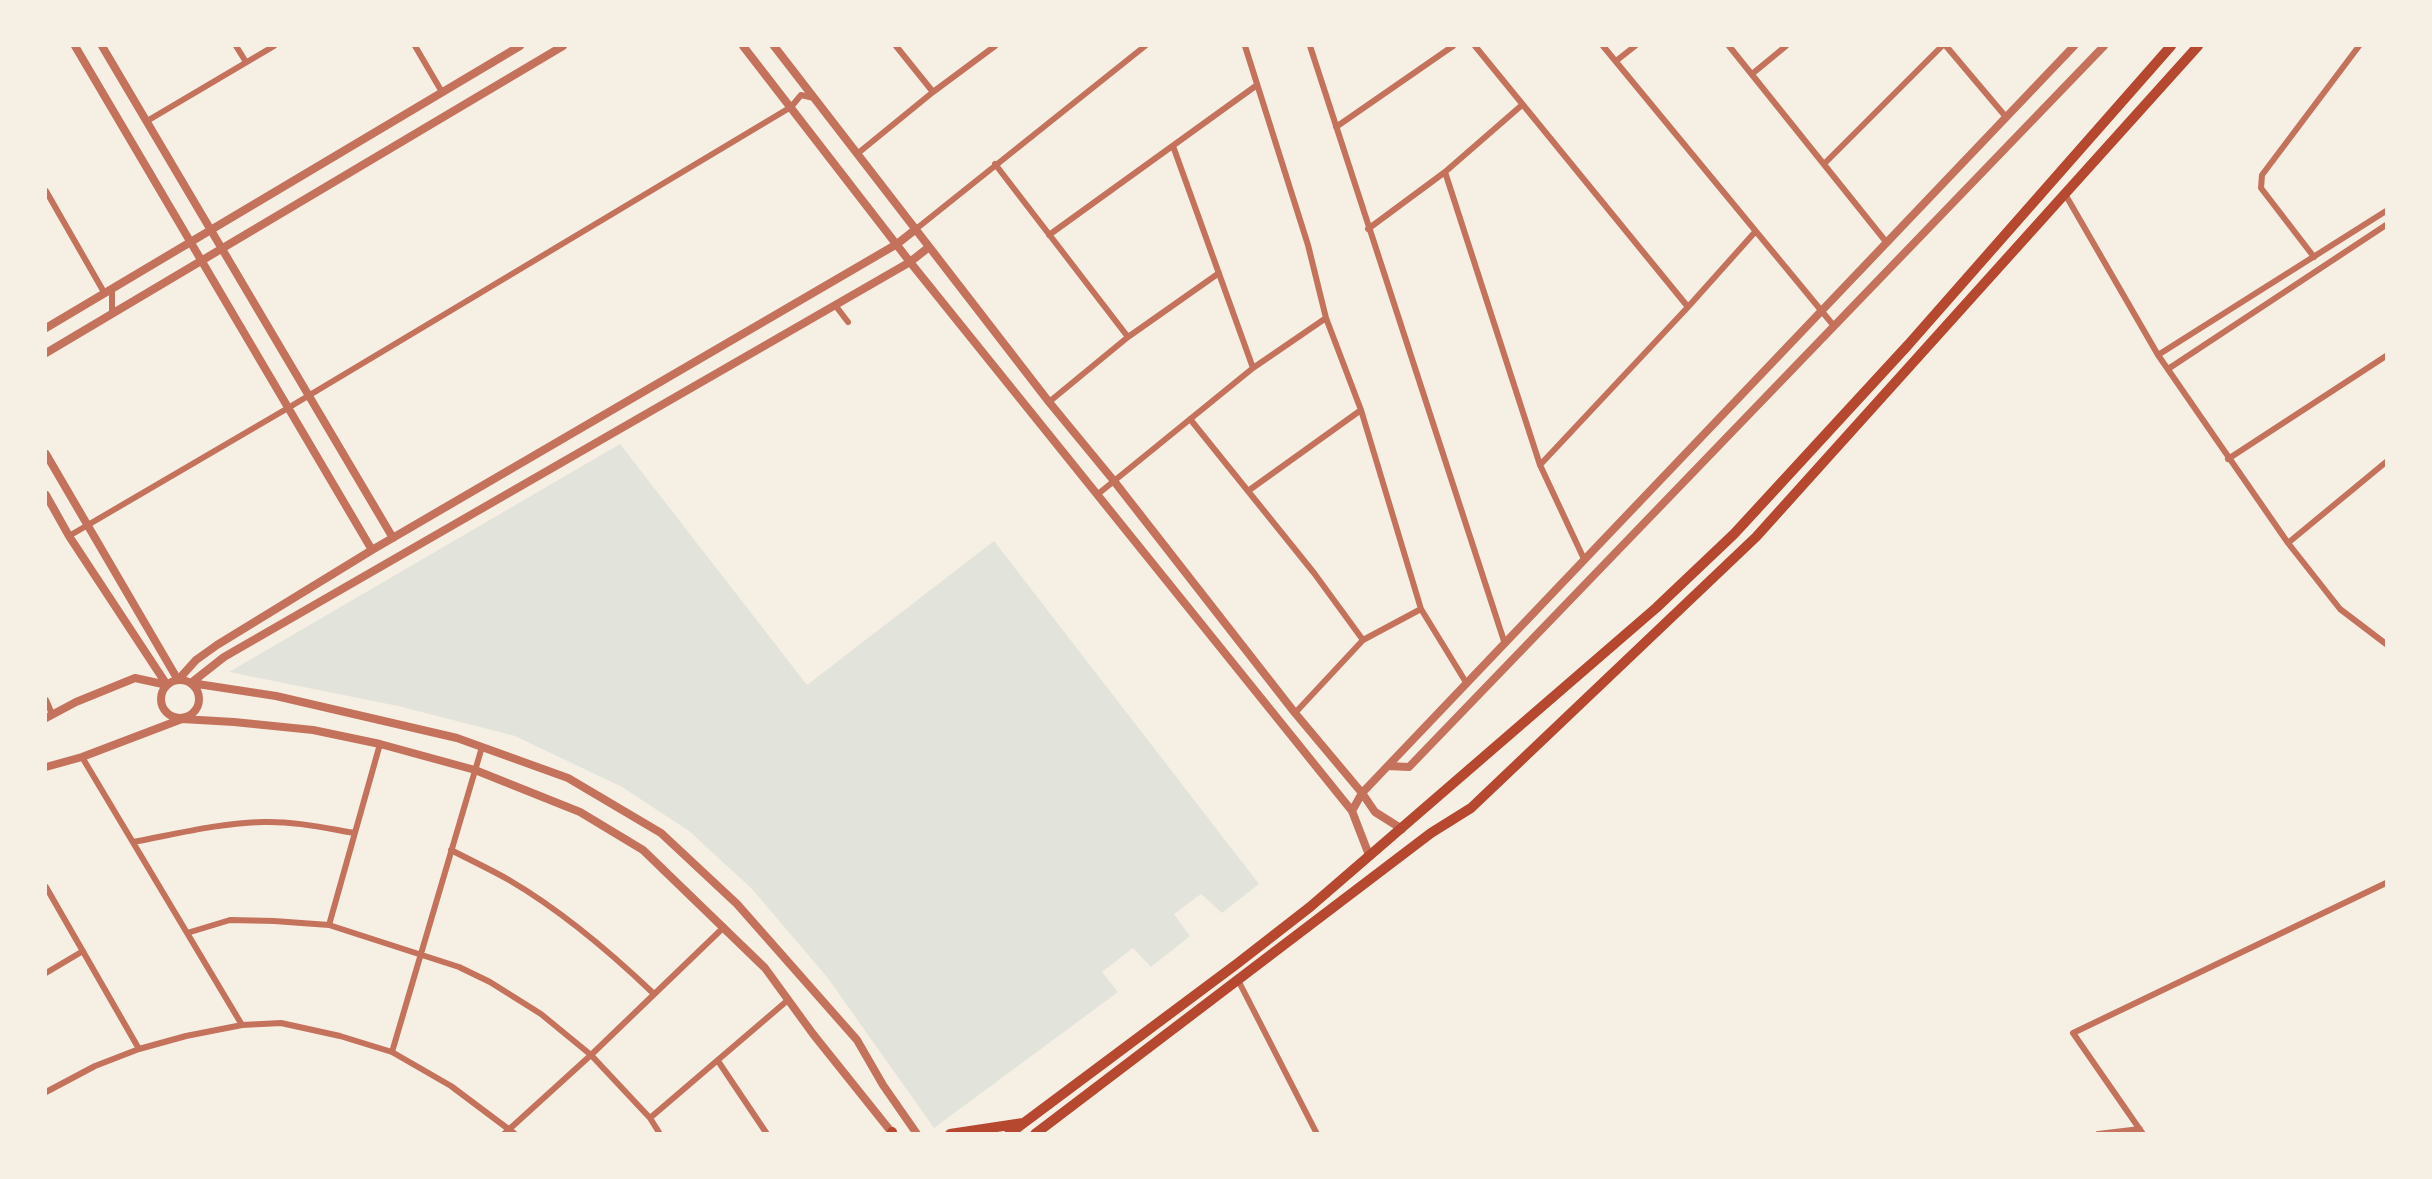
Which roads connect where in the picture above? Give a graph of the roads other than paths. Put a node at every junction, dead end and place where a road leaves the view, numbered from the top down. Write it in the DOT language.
graph roads {
  1 [pos="75,46"];
  2 [pos="102,46"];
  3 [pos="236,46"];
  4 [pos="274,46"];
  5 [pos="415,46"];
  6 [pos="520,46"];
  7 [pos="563,46"];
  8 [pos="743,46"];
  9 [pos="774,46"];
  10 [pos="896,46"];
  11 [pos="995,46"];
  12 [pos="1146,46"];
  13 [pos="1245,46"];
  14 [pos="1310,46"];
  15 [pos="1453,46"];
  16 [pos="1475,46"];
  17 [pos="1603,46"];
  18 [pos="1635,46"];
  19 [pos="1729,46"];
  20 [pos="1786,46"];
  21 [pos="1944,46"];
  22 [pos="2104,46"];
  23 [pos="2171,46"];
  24 [pos="2198,46"];
  25 [pos="2359,46"];
  26 [pos="2068,48"];
  27 [pos="1616,61"];
  28 [pos="246,62"];
  29 [pos="1752,74"];
  30 [pos="1257,85"];
  31 [pos="442,92"];
  32 [pos="933,92"];
  33 [pos="814,98"];
  34 [pos="1522,105"];
  35 [pos="791,107"];
  36 [pos="2006,117"];
  37 [pos="147,121"];
  38 [pos="1336,127"];
  39 [pos="1173,146"];
  40 [pos="856,155"];
  41 [pos="995,164"];
  42 [pos="1824,164"];
  43 [pos="1445,172"];
  44 [pos="46,191"];
  45 [pos="2065,194"];
  46 [pos="2386,211"];
  47 [pos="2386,225"];
  48 [pos="916,229"];
  49 [pos="1368,229"];
  50 [pos="212,231"];
  51 [pos="1755,232"];
  52 [pos="1049,235"];
  53 [pos="191,243"];
  54 [pos="1887,243"];
  55 [pos="897,244"];
  56 [pos="929,247"];
  57 [pos="222,248"];
  58 [pos="2314,257"];
  59 [pos="201,260"];
  60 [pos="910,262"];
  61 [pos="1219,273"];
  62 [pos="108,292"];
  63 [pos="835,305"];
  64 [pos="1688,307"];
  65 [pos="1821,312"];
  66 [pos="112,314"];
  67 [pos="1326,318"];
  68 [pos="848,322"];
  69 [pos="1835,326"];
  70 [pos="46,328"];
  71 [pos="1128,337"];
  72 [pos="46,353"];
  73 [pos="2158,355"];
  74 [pos="2386,356"];
  75 [pos="1253,368"];
  76 [pos="2168,369"];
  77 [pos="309,395"];
  78 [pos="1049,402"];
  79 [pos="288,408"];
  80 [pos="1361,410"];
  81 [pos="1189,419"];
  82 [pos="46,454"];
  83 [pos="2228,459"];
  84 [pos="2386,462"];
  85 [pos="1540,466"];
  86 [pos="1114,481"];
  87 [pos="1248,491"];
  88 [pos="1098,494"];
  89 [pos="46,495"];
  90 [pos="86,525"];
  91 [pos="69,536"];
  92 [pos="393,538"];
  93 [pos="2288,543"];
  94 [pos="372,550"];
  95 [pos="1584,559"];
  96 [pos="1421,609"];
  97 [pos="1363,640"];
  98 [pos="1505,644"];
  99 [pos="2386,644"];
  100 [pos="178,680"];
  101 [pos="191,683"];
  102 [pos="1467,684"];
  103 [pos="167,685"];
  104 [pos="46,700"];
  105 [pos="1295,713"];
  106 [pos="49,716"];
  107 [pos="182,719"];
  108 [pos="380,744"];
  109 [pos="482,747"];
  110 [pos="82,757"];
  111 [pos="46,766"];
  112 [pos="1388,766"];
  113 [pos="475,770"];
  114 [pos="1362,793"];
  115 [pos="1352,811"];
  116 [pos="1402,829"];
  117 [pos="355,833"];
  118 [pos="133,842"];
  119 [pos="450,850"];
  120 [pos="1369,855"];
  121 [pos="2386,883"];
  122 [pos="46,887"];
  123 [pos="329,925"];
  124 [pos="724,927"];
  125 [pos="187,933"];
  126 [pos="83,951"];
  127 [pos="421,955"];
  128 [pos="46,973"];
  129 [pos="1238,980"];
  130 [pos="653,993"];
  131 [pos="789,1000"];
  132 [pos="242,1025"];
  133 [pos="139,1049"];
  134 [pos="392,1052"];
  135 [pos="591,1055"];
  136 [pos="718,1061"];
  137 [pos="46,1092"];
  138 [pos="650,1118"];
  139 [pos="1026,1122"];
  140 [pos="512,1131"];
  141 [pos="2141,1131"];
  142 [pos="504,1133"];
  143 [pos="660,1133"];
  144 [pos="767,1133"];
  145 [pos="892,1133"];
  146 [pos="917,1133"];
  147 [pos="950,1133"];
  148 [pos="1009,1133"];
  149 [pos="1035,1133"];
  150 [pos="1317,1133"];
  151 [pos="2098,1133"];
  1 -- 53 [label="street"];
  2 -- 37 [label="street"];
  3 -- 28 [label="street"];
  4 -- 28 [label="street"];
  5 -- 31 [label="street"];
  6 -- 31 [label="street"];
  7 -- 57 [label="street"];
  8 -- 35 [label="street"];
  9 -- 33 [label="street"];
  10 -- 32 [label="street"];
  11 -- 32 [label="street"];
  12 -- 41 [label="street"];
  13 -- 30 [label="street"];
  14 -- 38 [label="street"];
  15 -- 38 [label="street"];
  16 -- 34 [label="street"];
  17 -- 27 [label="street"];
  18 -- 27 [label="street"];
  19 -- 29 [label="street"];
  20 -- 29 [label="street"];
  21 -- 36 [label="street"];
  21 -- 42 [label="street"];
  22 -- 69 [label="street"];
  23 -- 116 [label="main road"];
  24 -- 45 [label="main road"];
  25 -- 58 [label="street"];
  26 -- 36 [label="street"];
  27 -- 51 [label="street"];
  28 -- 37 [label="street"];
  29 -- 42 [label="street"];
  30 -- 39 [label="street"];
  30 -- 67 [label="street"];
  31 -- 50 [label="street"];
  32 -- 40 [label="street"];
  33 -- 35 [label="street"];
  33 -- 40 [label="street"];
  34 -- 43 [label="street"];
  34 -- 64 [label="street"];
  35 -- 55 [label="street"];
  35 -- 77 [label="street"];
  36 -- 54 [label="street"];
  37 -- 50 [label="street"];
  38 -- 49 [label="street"];
  39 -- 52 [label="street"];
  39 -- 61 [label="street"];
  40 -- 48 [label="street"];
  41 -- 48 [label="street"];
  41 -- 52 [label="street"];
  42 -- 54 [label="street"];
  43 -- 49 [label="street"];
  43 -- 85 [label="street"];
  44 -- 62 [label="street"];
  45 -- 73 [label="street"];
  45 -- 129 [label="main road"];
  46 -- 58 [label="street"];
  47 -- 76 [label="street"];
  48 -- 55 [label="street"];
  48 -- 56 [label="street"];
  49 -- 98 [label="street"];
  50 -- 53 [label="street"];
  50 -- 57 [label="street"];
  51 -- 64 [label="street"];
  51 -- 65 [label="street"];
  52 -- 71 [label="street"];
  53 -- 59 [label="street"];
  53 -- 62 [label="street"];
  54 -- 65 [label="street"];
  55 -- 60 [label="street"];
  55 -- 92 [label="street"];
  56 -- 60 [label="street"];
  56 -- 78 [label="street"];
  57 -- 59 [label="street"];
  57 -- 77 [label="street"];
  58 -- 73 [label="street"];
  59 -- 66 [label="street"];
  59 -- 79 [label="street"];
  60 -- 63 [label="street"];
  60 -- 88 [label="street"];
  61 -- 71 [label="street"];
  61 -- 75 [label="street"];
  62 -- 66 [label="street"];
  62 -- 70 [label="street"];
  63 -- 68 [label="street"];
  63 -- 101 [label="street"];
  64 -- 85 [label="street"];
  65 -- 69 [label="street"];
  65 -- 95 [label="street"];
  66 -- 72 [label="street"];
  67 -- 75 [label="street"];
  67 -- 80 [label="street"];
  69 -- 112 [label="street"];
  71 -- 78 [label="street"];
  73 -- 76 [label="street"];
  74 -- 83 [label="street"];
  75 -- 81 [label="street"];
  76 -- 83 [label="street"];
  77 -- 79 [label="street"];
  77 -- 92 [label="street"];
  78 -- 86 [label="street"];
  79 -- 90 [label="street"];
  79 -- 94 [label="street"];
  80 -- 87 [label="street"];
  80 -- 96 [label="street"];
  81 -- 86 [label="street"];
  81 -- 87 [label="street"];
  82 -- 90 [label="street"];
  83 -- 93 [label="street"];
  84 -- 93 [label="street"];
  85 -- 95 [label="street"];
  86 -- 88 [label="street"];
  86 -- 105 [label="street"];
  87 -- 97 [label="street"];
  88 -- 115 [label="street"];
  89 -- 91 [label="street"];
  90 -- 91 [label="street"];
  90 -- 100 [label="street"];
  91 -- 103 [label="street"];
  92 -- 94 [label="street"];
  93 -- 99 [label="street"];
  94 -- 100 [label="street"];
  95 -- 98 [label="street"];
  96 -- 97 [label="street"];
  96 -- 102 [label="street"];
  97 -- 105 [label="street"];
  98 -- 102 [label="street"];
  100 -- 101 [label="street"];
  100 -- 103 [label="street"];
  101 -- 107 [label="street"];
  101 -- 109 [label="street"];
  102 -- 112 [label="street"];
  103 -- 106 [label="street"];
  103 -- 107 [label="street"];
  104 -- 106 [label="street"];
  105 -- 114 [label="street"];
  107 -- 108 [label="street"];
  107 -- 110 [label="street"];
  108 -- 113 [label="street"];
  108 -- 117 [label="street"];
  109 -- 113 [label="street"];
  109 -- 146 [label="street"];
  110 -- 111 [label="street"];
  110 -- 118 [label="street"];
  112 -- 114 [label="street"];
  113 -- 119 [label="street"];
  113 -- 124 [label="street"];
  114 -- 115 [label="street"];
  114 -- 116 [label="street"];
  115 -- 120 [label="street"];
  116 -- 120 [label="main road"];
  117 -- 118 [label="street"];
  117 -- 123 [label="street"];
  118 -- 125 [label="street"];
  119 -- 127 [label="street"];
  119 -- 130 [label="street"];
  120 -- 139 [label="main road"];
  121 -- 141 [label="street"];
  122 -- 126 [label="street"];
  123 -- 125 [label="street"];
  123 -- 127 [label="street"];
  124 -- 130 [label="street"];
  124 -- 131 [label="street"];
  125 -- 132 [label="street"];
  126 -- 128 [label="street"];
  126 -- 133 [label="street"];
  127 -- 134 [label="street"];
  127 -- 135 [label="street"];
  129 -- 149 [label="main road"];
  129 -- 150 [label="street"];
  130 -- 135 [label="street"];
  131 -- 136 [label="street"];
  131 -- 145 [label="street"];
  132 -- 133 [label="street"];
  132 -- 134 [label="street"];
  133 -- 137 [label="street"];
  134 -- 140 [label="street"];
  135 -- 138 [label="street"];
  135 -- 140 [label="street"];
  136 -- 138 [label="street"];
  136 -- 144 [label="street"];
  138 -- 143 [label="street"];
  139 -- 147 [label="main road"];
  139 -- 148 [label="main road"];
  140 -- 142 [label="street"];
  141 -- 151 [label="street"];
}
